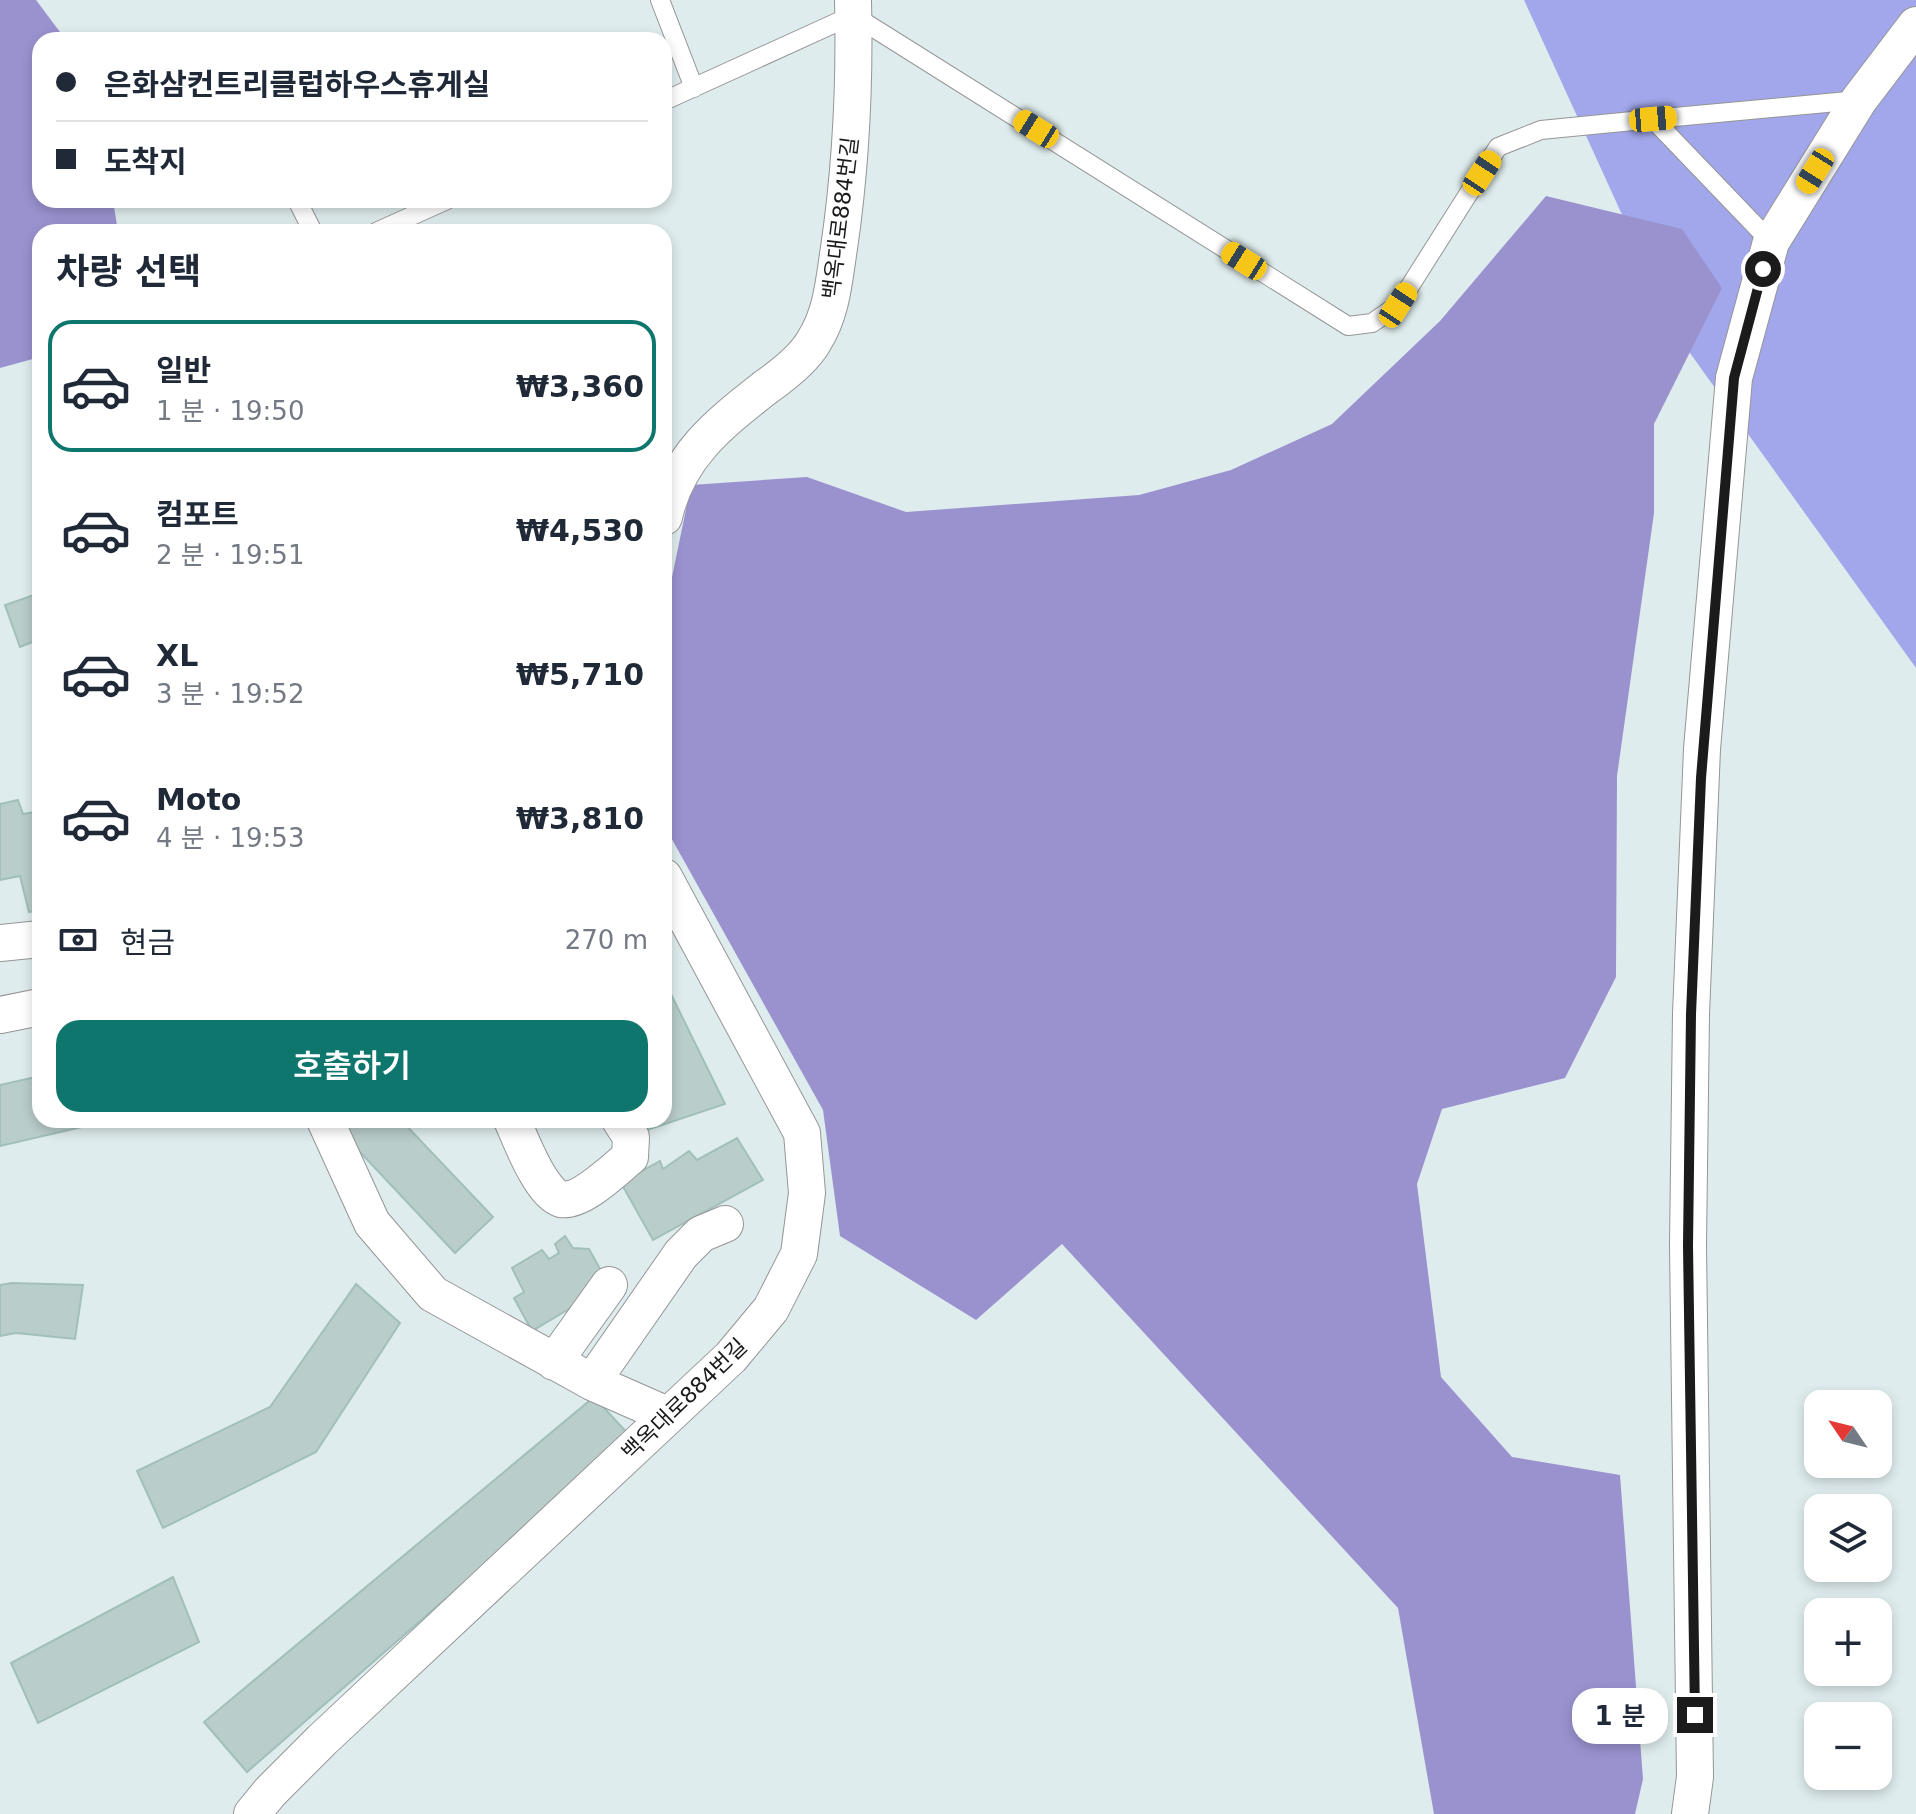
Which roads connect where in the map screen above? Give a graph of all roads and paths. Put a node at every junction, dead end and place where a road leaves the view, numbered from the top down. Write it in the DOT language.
graph roads {
  1 [pos="660,0"];
  2 [pos="853,7"];
  3 [pos="1916,25"];
  4 [pos="694,88"];
  5 [pos="672,98"];
  6 [pos="1859,100"];
  7 [pos="1653,119"];
  8 [pos="429,208"];
  9 [pos="394,224"];
  10 [pos="1771,242"];
  11 [pos="672,491"];
  12 [pos="672,892"];
  13 [pos="32,940"];
  14 [pos="0,943"];
  15 [pos="32,1009"];
  16 [pos="0,1015"];
  17 [pos="329,1128"];
  18 [pos="516,1128"];
  19 [pos="625,1128"];
  20 [pos="725,1224"];
  21 [pos="609,1285"];
  22 [pos="554,1362"];
  23 [pos="592,1382"];
  24 [pos="667,1415"];
  25 [pos="252,1814"];
  26 [pos="1690,1814"];
  1 -- 4 [label="lane"];
  2 -- 4 [label="lane"];
  2 -- 7 [label="lane"];
  2 -- 11 [label="street, 백옥대로884번길"];
  3 -- 6 [label="street"];
  4 -- 5 [label="lane"];
  6 -- 7 [label="lane"];
  6 -- 10 [label="street"];
  7 -- 10 [label="lane"];
  8 -- 9 [label="lane"];
  10 -- 26 [label="street"];
  12 -- 24 [label="street, 백옥대로884번길"];
  13 -- 14 [label="street"];
  15 -- 16 [label="street"];
  17 -- 22 [label="street"];
  18 -- 19 [label="street"];
  20 -- 23 [label="street"];
  21 -- 22 [label="street"];
  22 -- 23 [label="street"];
  23 -- 24 [label="street"];
  24 -- 25 [label="street, 백옥대로884번길"];
}
